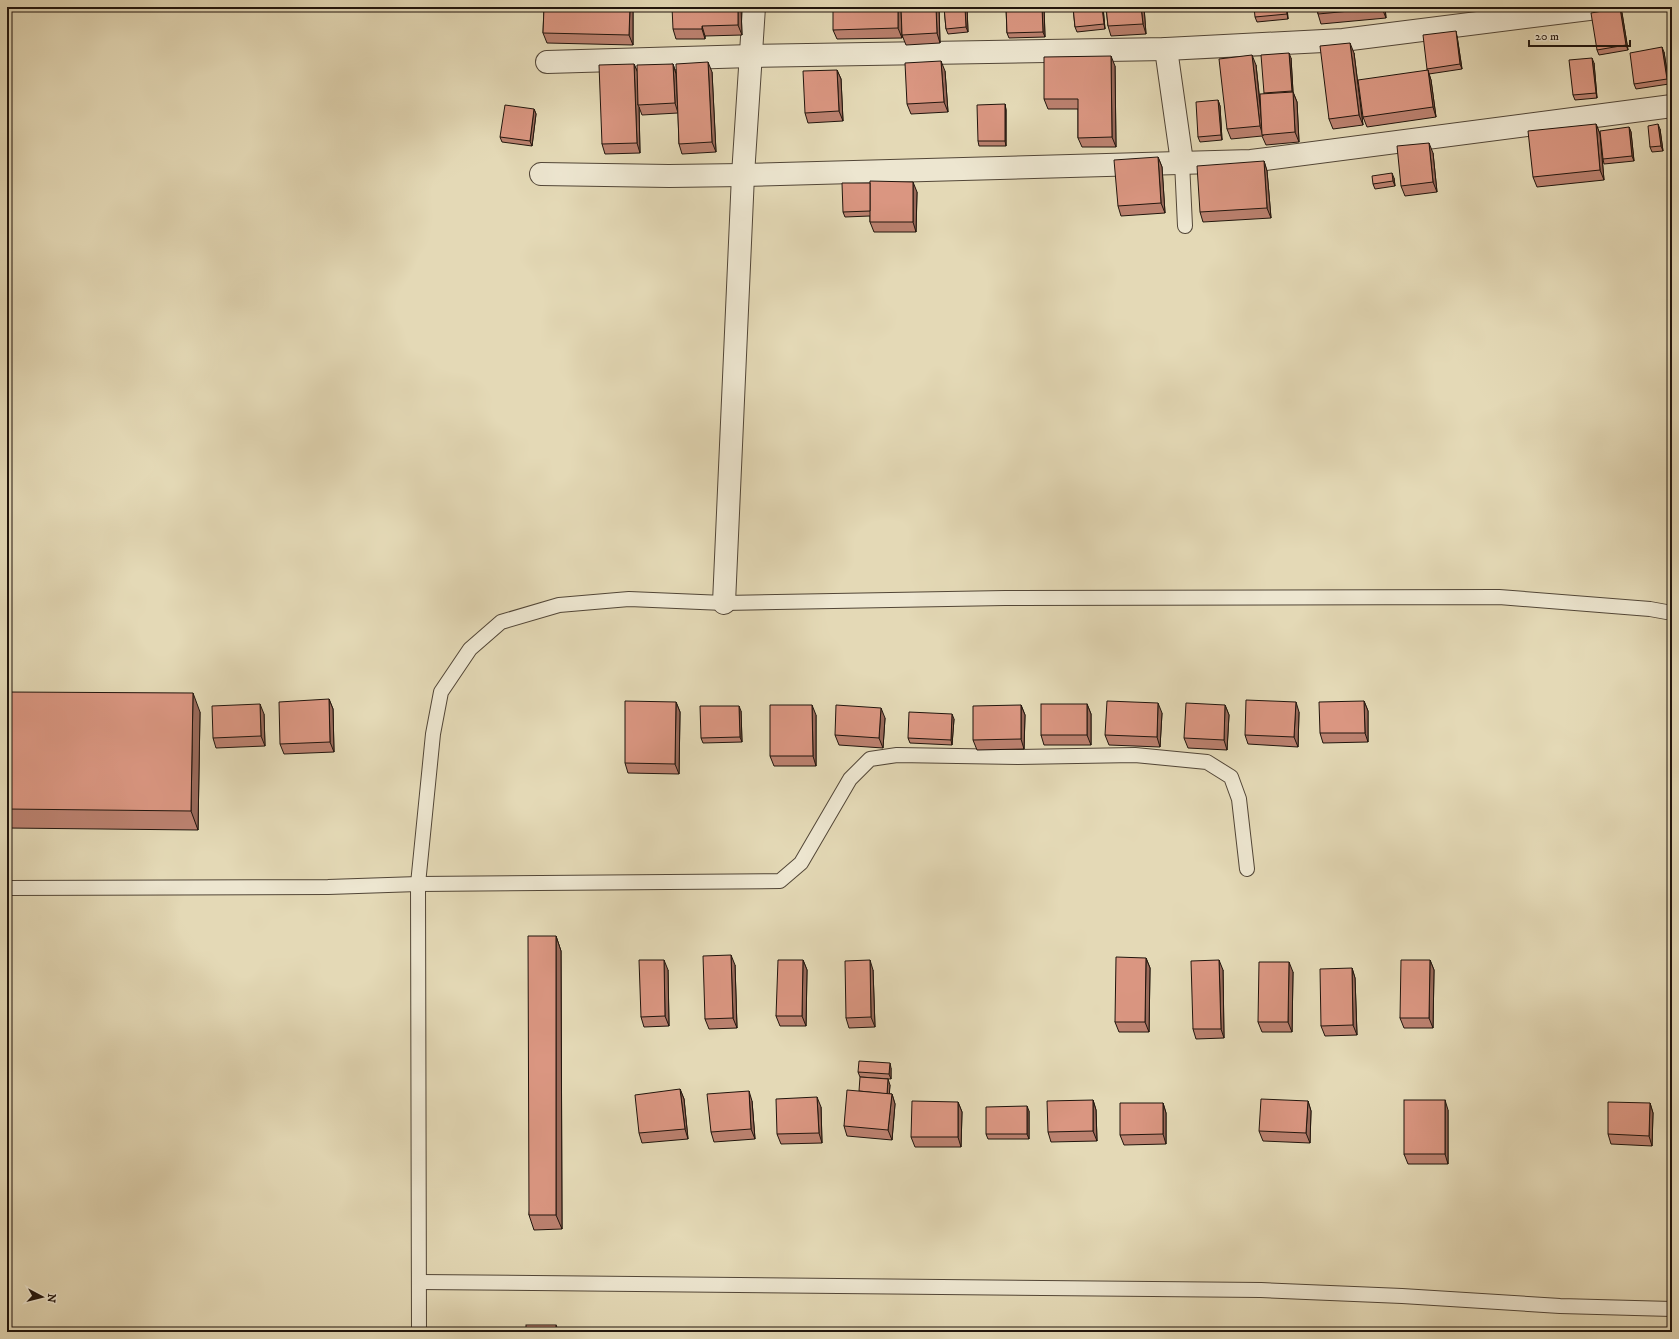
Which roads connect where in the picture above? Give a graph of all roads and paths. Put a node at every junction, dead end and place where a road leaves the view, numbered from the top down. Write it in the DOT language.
graph roads {
  1 [pos="754,7"];
  2 [pos="1605,7"];
  3 [pos="1166,48"];
  4 [pos="752,56"];
  5 [pos="547,62"];
  6 [pos="1672,106"];
  7 [pos="1182,162"];
  8 [pos="541,174"];
  9 [pos="743,175"];
  10 [pos="1184,226"];
  11 [pos="724,603"];
  12 [pos="1672,613"];
  13 [pos="1247,869"];
  14 [pos="418,884"];
  15 [pos="7,888"];
  16 [pos="419,1282"];
  17 [pos="1672,1308"];
  18 [pos="419,1332"];
  1 -- 4 [label="street"];
  2 -- 3 [label="street"];
  3 -- 4 [label="street"];
  3 -- 7 [label="street"];
  4 -- 5 [label="street"];
  4 -- 9 [label="street"];
  6 -- 7 [label="street"];
  7 -- 9 [label="street"];
  7 -- 10 [label="lane"];
  8 -- 9 [label="street"];
  9 -- 11 [label="street"];
  11 -- 12 [label="lane"];
  11 -- 14 [label="lane"];
  13 -- 14 [label="lane"];
  14 -- 15 [label="lane"];
  14 -- 16 [label="lane"];
  16 -- 17 [label="lane"];
  16 -- 18 [label="lane"];
}
